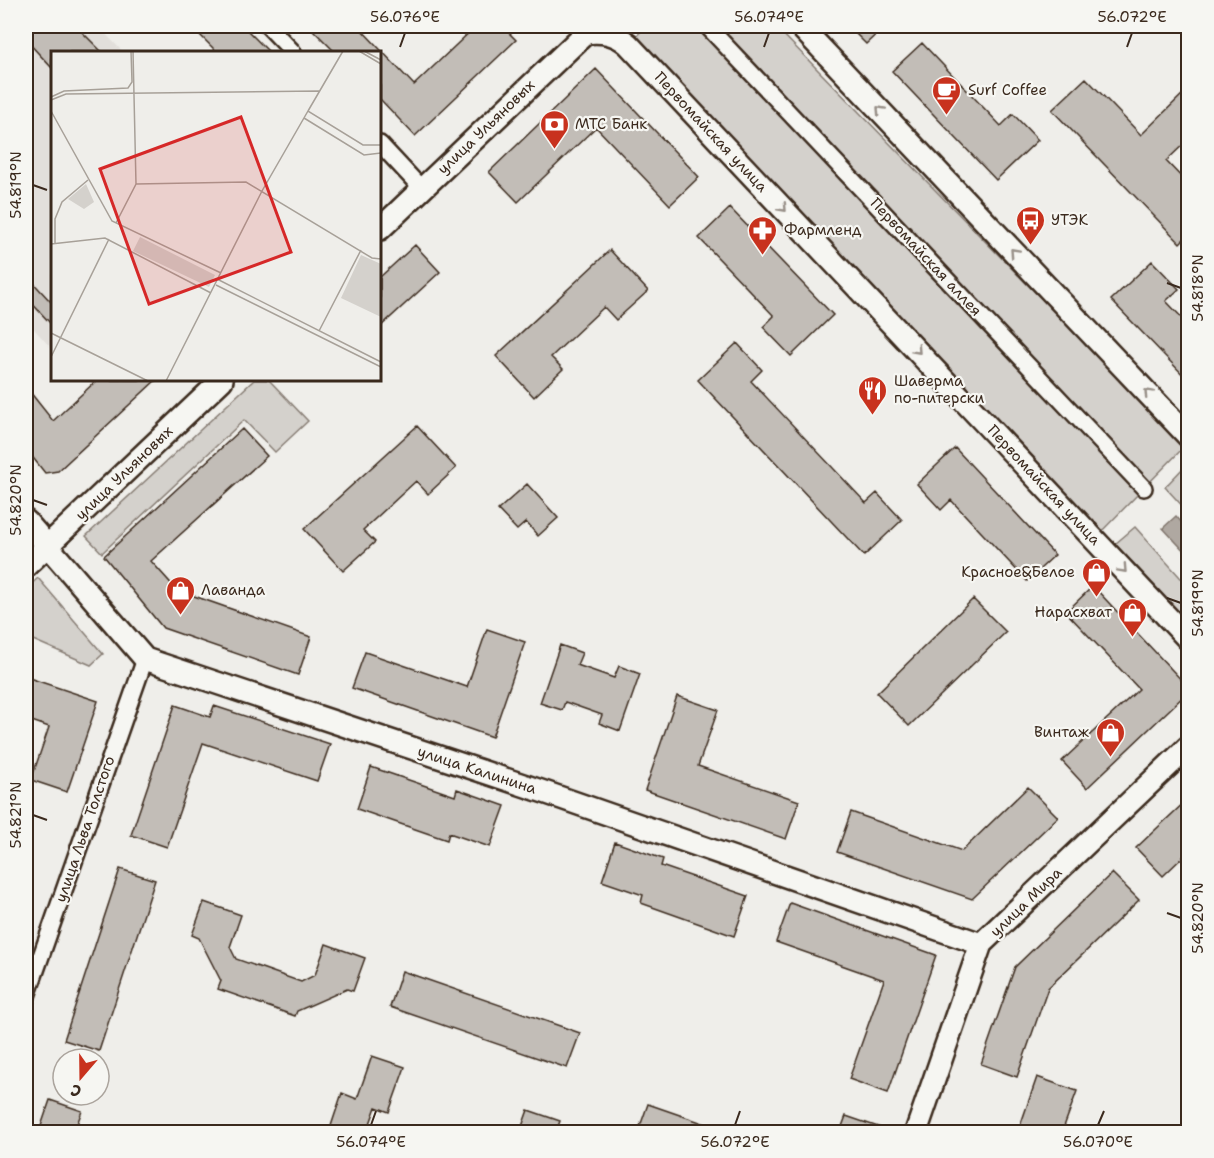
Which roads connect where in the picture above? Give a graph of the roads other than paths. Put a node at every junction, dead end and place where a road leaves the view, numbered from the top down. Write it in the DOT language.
graph roads {
  1 [pos="268,26"];
  2 [pos="707,26"];
  3 [pos="800,26"];
  4 [pos="589,29"];
  5 [pos="628,35"];
  6 [pos="292,51"];
  7 [pos="381,145"];
  8 [pos="422,189"];
  9 [pos="381,228"];
  10 [pos="221,381"];
  11 [pos="1188,436"];
  12 [pos="1144,488"];
  13 [pos="26,521"];
  14 [pos="47,547"];
  15 [pos="26,566"];
  16 [pos="1188,639"];
  17 [pos="145,659"];
  18 [pos="1188,747"];
  19 [pos="981,944"];
  20 [pos="26,999"];
  21 [pos="916,1132"];
  1 -- 6 [label="street"];
  2 -- 12 [label="street, Первомайская аллея"];
  11 -- 3 [label="main road, one-way"];
  4 -- 5 [label="main road, Первомайская улица"];
  4 -- 8 [label="main road, улица Ульяновых"];
  5 -- 16 [label="main road, Первомайская улица, one-way"];
  7 -- 8 [label="street"];
  8 -- 9 [label="main road, улица Ульяновых"];
  10 -- 14 [label="main road, улица Ульяновых"];
  13 -- 14 [label="main road"];
  14 -- 15 [label="main road, улица Ульяновых"];
  14 -- 17 [label="main road"];
  17 -- 19 [label="main road, улица Калинина"];
  17 -- 20 [label="street, улица Льва Толстого"];
  18 -- 19 [label="main road, улица Мира"];
  19 -- 21 [label="main road, улица Мира"];
}
